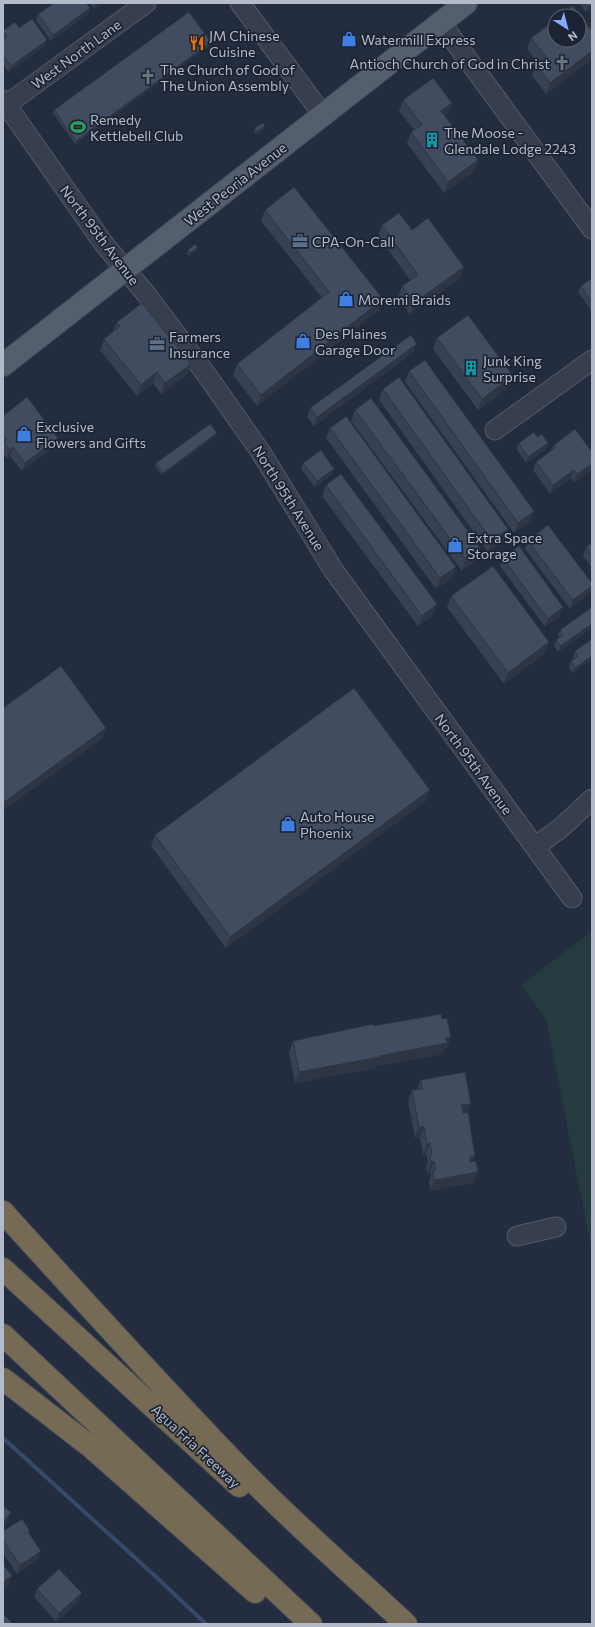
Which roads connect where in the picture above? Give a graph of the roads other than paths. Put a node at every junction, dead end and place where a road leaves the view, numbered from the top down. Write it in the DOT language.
graph roads {
  1 [pos="146,3"];
  2 [pos="240,3"];
  3 [pos="466,3"];
  4 [pos="441,23"];
  5 [pos="5,102"];
  6 [pos="323,115"];
  7 [pos="592,229"];
  8 [pos="125,270"];
  9 [pos="592,360"];
  10 [pos="3,365"];
  11 [pos="495,430"];
  12 [pos="592,799"];
  13 [pos="535,847"];
  14 [pos="572,898"];
  15 [pos="3,1212"];
  16 [pos="556,1228"];
  17 [pos="517,1236"];
  18 [pos="3,1269"];
  19 [pos="3,1335"];
  20 [pos="3,1379"];
  21 [pos="289,1624"];
  22 [pos="311,1624"];
  23 [pos="388,1624"];
  24 [pos="406,1624"];
  1 -- 5 [label="street, West North Lane"];
  2 -- 6 [label="street"];
  3 -- 4 [label="main road, West Peoria Avenue"];
  4 -- 6 [label="main road, West Peoria Avenue"];
  4 -- 7 [label="street"];
  5 -- 8 [label="street, North 95th Avenue"];
  6 -- 8 [label="main road, West Peoria Avenue"];
  8 -- 10 [label="main road, West Peoria Avenue"];
  8 -- 13 [label="street, North 95th Avenue"];
  9 -- 11 [label="street"];
  12 -- 13 [label="street"];
  13 -- 14 [label="street, North 95th Avenue"];
  15 -- 24 [label="highway"];
  16 -- 17 [label="street"];
  18 -- 23 [label="highway, Agua Fria Freeway"];
  19 -- 22 [label="highway"];
  20 -- 21 [label="highway"];
}
